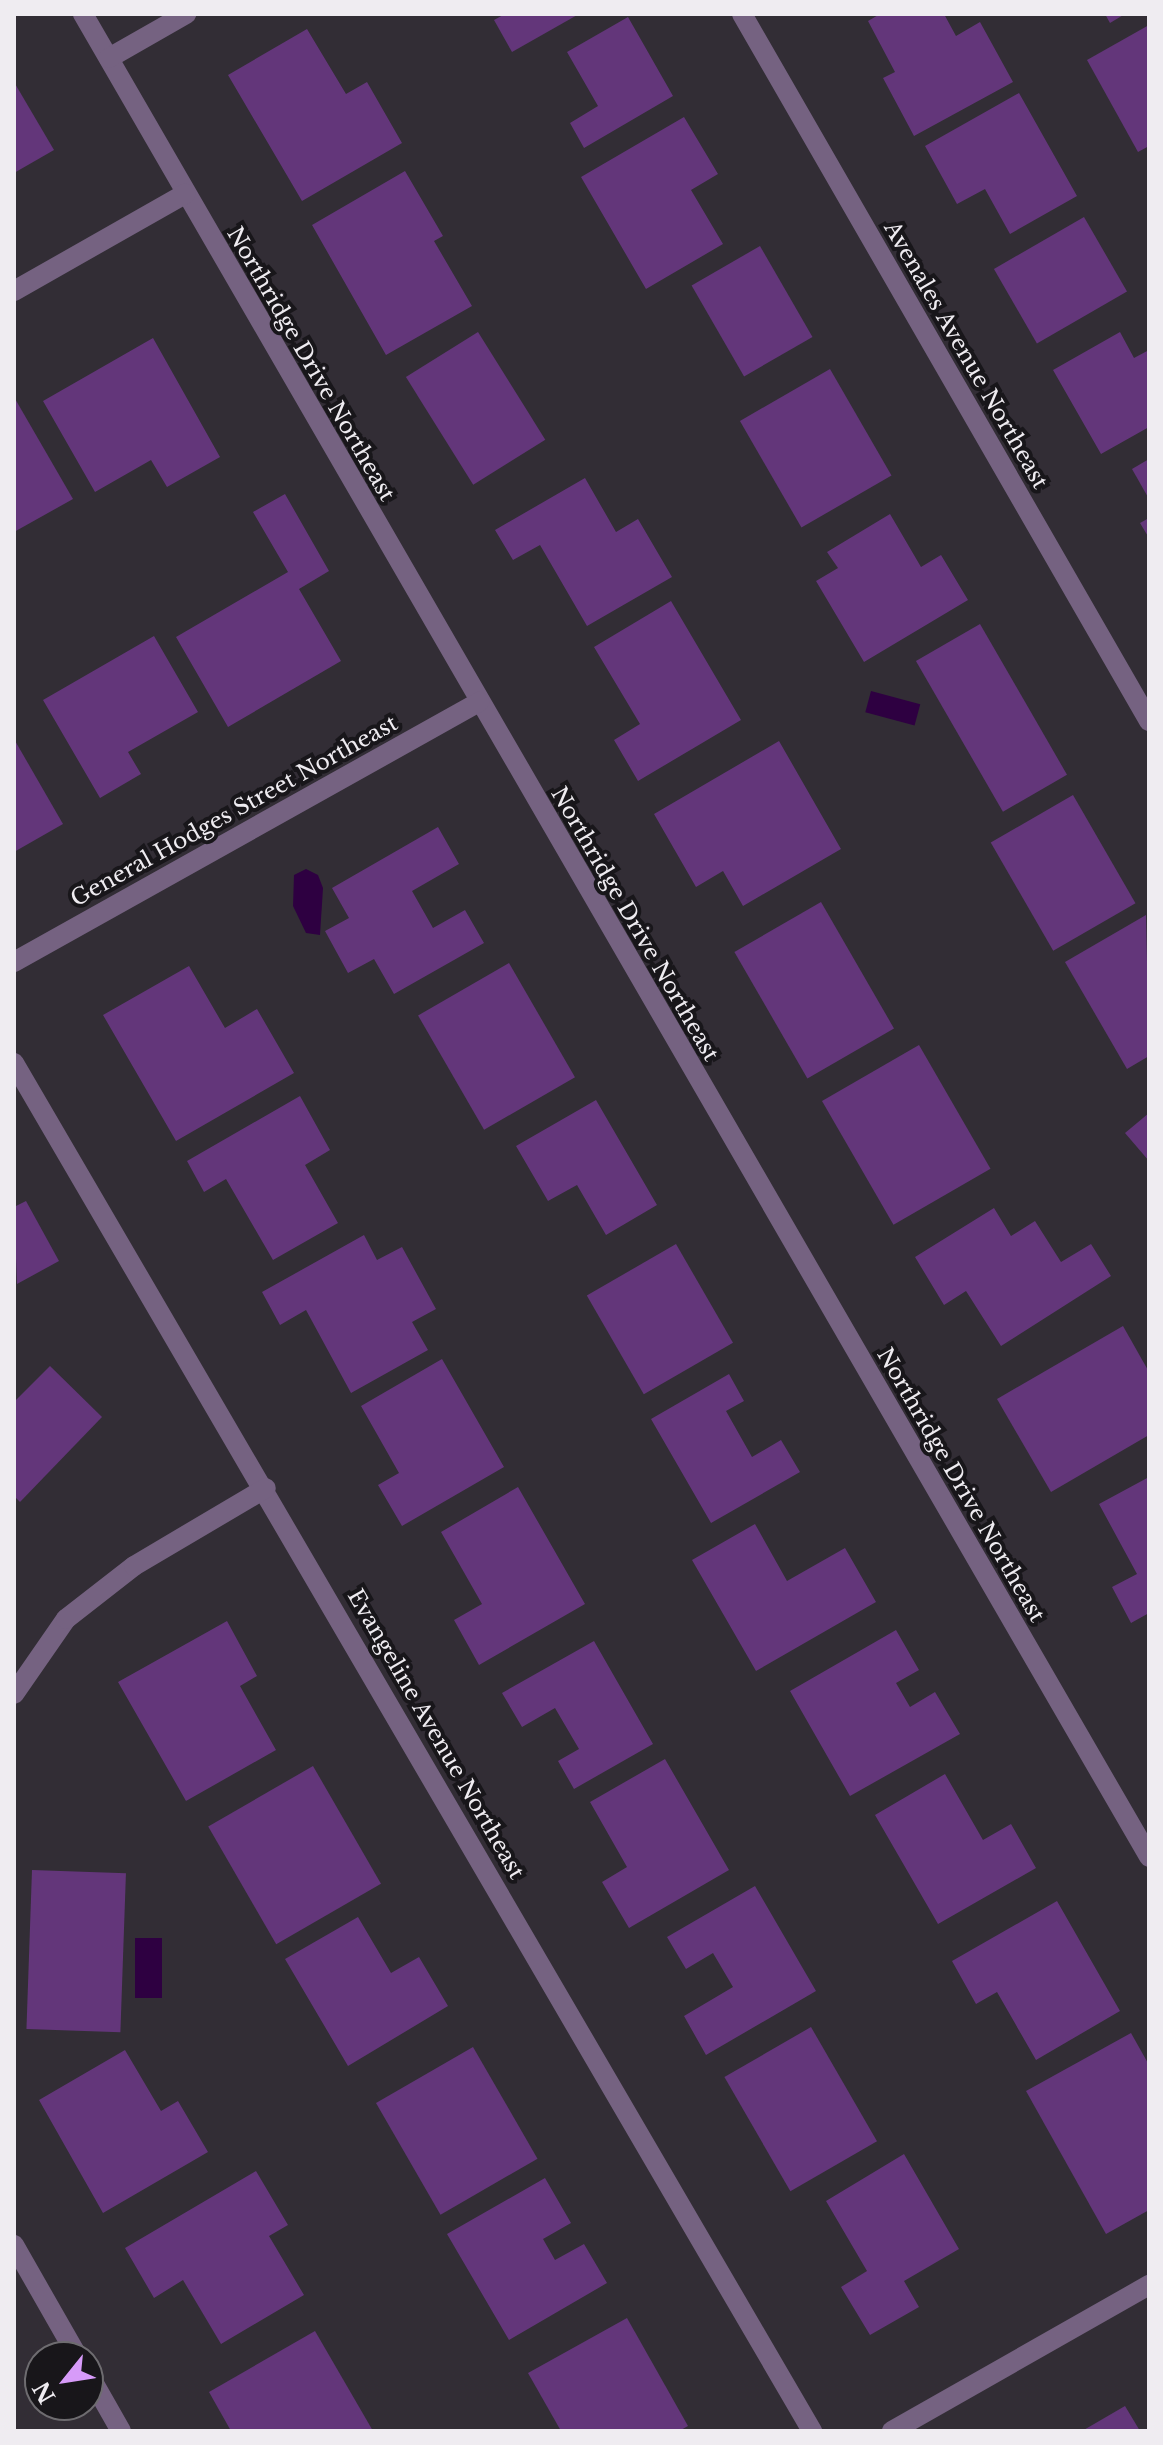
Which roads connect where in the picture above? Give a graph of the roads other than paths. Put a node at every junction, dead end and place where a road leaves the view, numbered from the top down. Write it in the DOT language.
graph roads {
  1 [pos="83,14"];
  2 [pos="186,14"];
  3 [pos="742,14"];
  4 [pos="109,58"];
  5 [pos="185,194"];
  6 [pos="14,291"];
  7 [pos="479,702"];
  8 [pos="1149,721"];
  9 [pos="14,962"];
  10 [pos="14,1063"];
  11 [pos="266,1488"];
  12 [pos="14,1694"];
  13 [pos="1149,1857"];
  14 [pos="14,2245"];
  15 [pos="1149,2285"];
  16 [pos="69,2341"];
  17 [pos="104,2401"];
  18 [pos="121,2431"];
  19 [pos="812,2431"];
  20 [pos="892,2431"];
  1 -- 4 [label="street, Northridge Drive Northeast"];
  2 -- 4 [label="street"];
  3 -- 8 [label="street, Avenales Avenue Northeast"];
  4 -- 5 [label="street, Northridge Drive Northeast"];
  5 -- 6 [label="street"];
  5 -- 7 [label="street, Northridge Drive Northeast"];
  7 -- 9 [label="street, General Hodges Street Northeast"];
  7 -- 13 [label="street, Northridge Drive Northeast"];
  10 -- 11 [label="street, Evangeline Avenue Northeast"];
  11 -- 12 [label="street"];
  11 -- 19 [label="street, Evangeline Avenue Northeast"];
  14 -- 16 [label="street"];
  15 -- 20 [label="street"];
  17 -- 18 [label="street"];
}
